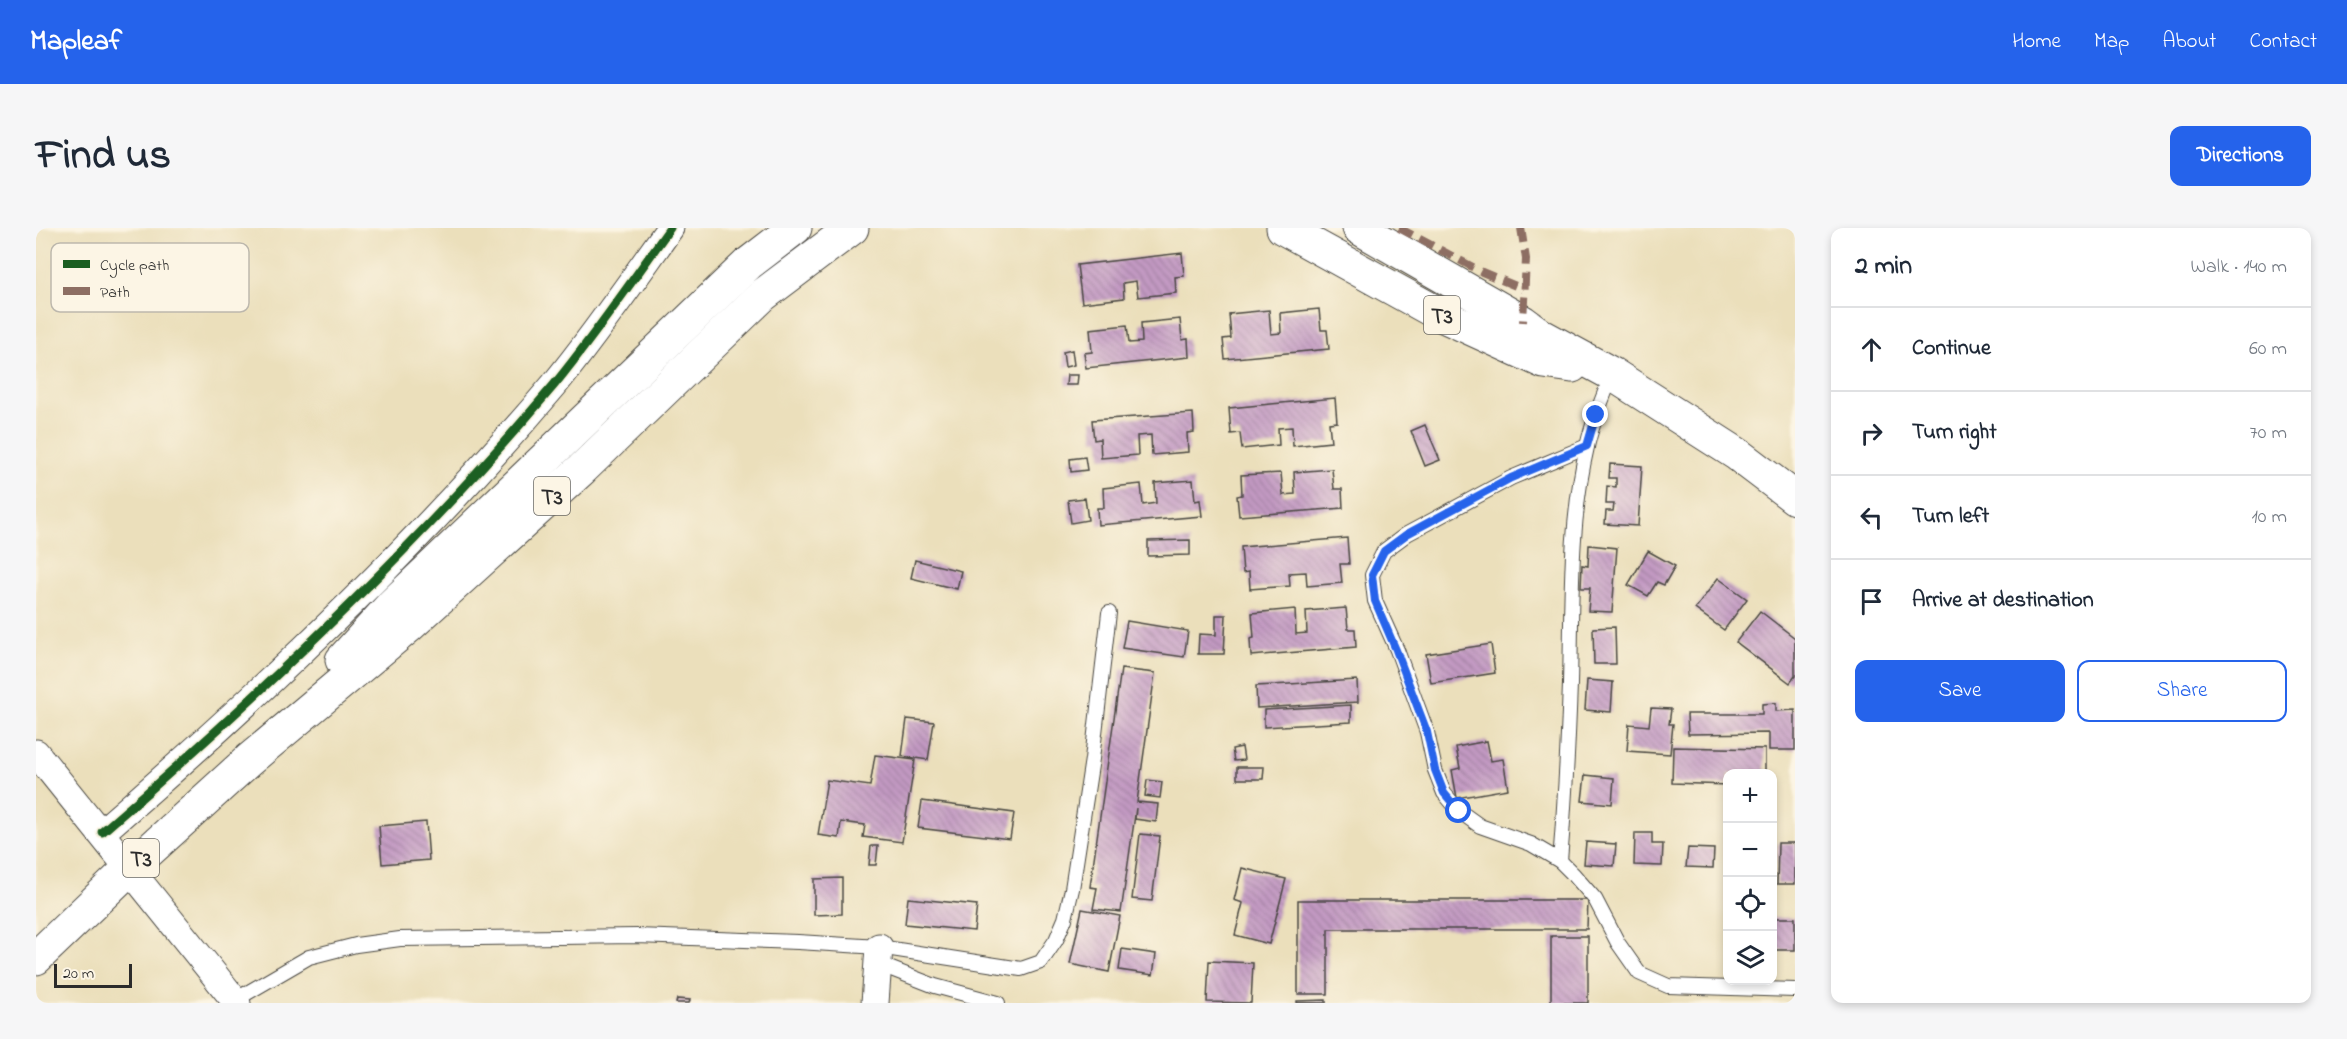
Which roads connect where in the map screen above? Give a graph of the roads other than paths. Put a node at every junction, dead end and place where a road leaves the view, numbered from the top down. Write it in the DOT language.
graph roads {
  1 [pos="670,228"];
  2 [pos="795,228"];
  3 [pos="852,228"];
  4 [pos="1283,228"];
  5 [pos="1359,228"];
  6 [pos="1612,374"];
  7 [pos="1587,446"];
  8 [pos="1795,498"];
  9 [pos="1109,613"];
  10 [pos="36,753"];
  11 [pos="249,760"];
  12 [pos="102,832"];
  13 [pos="1560,861"];
  14 [pos="129,868"];
  15 [pos="878,955"];
  16 [pos="36,958"];
  17 [pos="1795,990"];
  18 [pos="236,1002"];
  19 [pos="875,1003"];
  20 [pos="998,1003"];
  1 -- 12 [label="street"];
  2 -- 11 [label="highway, T3"];
  3 -- 11 [label="highway, T3"];
  4 -- 6 [label="highway, T3"];
  5 -- 6 [label="highway, T3"];
  6 -- 7 [label="lane"];
  6 -- 8 [label="highway, T3"];
  7 -- 13 [label="lane"];
  7 -- 13 [label="lane"];
  9 -- 15 [label="lane"];
  10 -- 12 [label="street"];
  11 -- 14 [label="highway, T3"];
  12 -- 14 [label="street"];
  13 -- 17 [label="lane"];
  14 -- 16 [label="highway, T3"];
  14 -- 18 [label="street"];
  15 -- 18 [label="lane"];
  15 -- 19 [label="street"];
  15 -- 20 [label="lane"];
}
